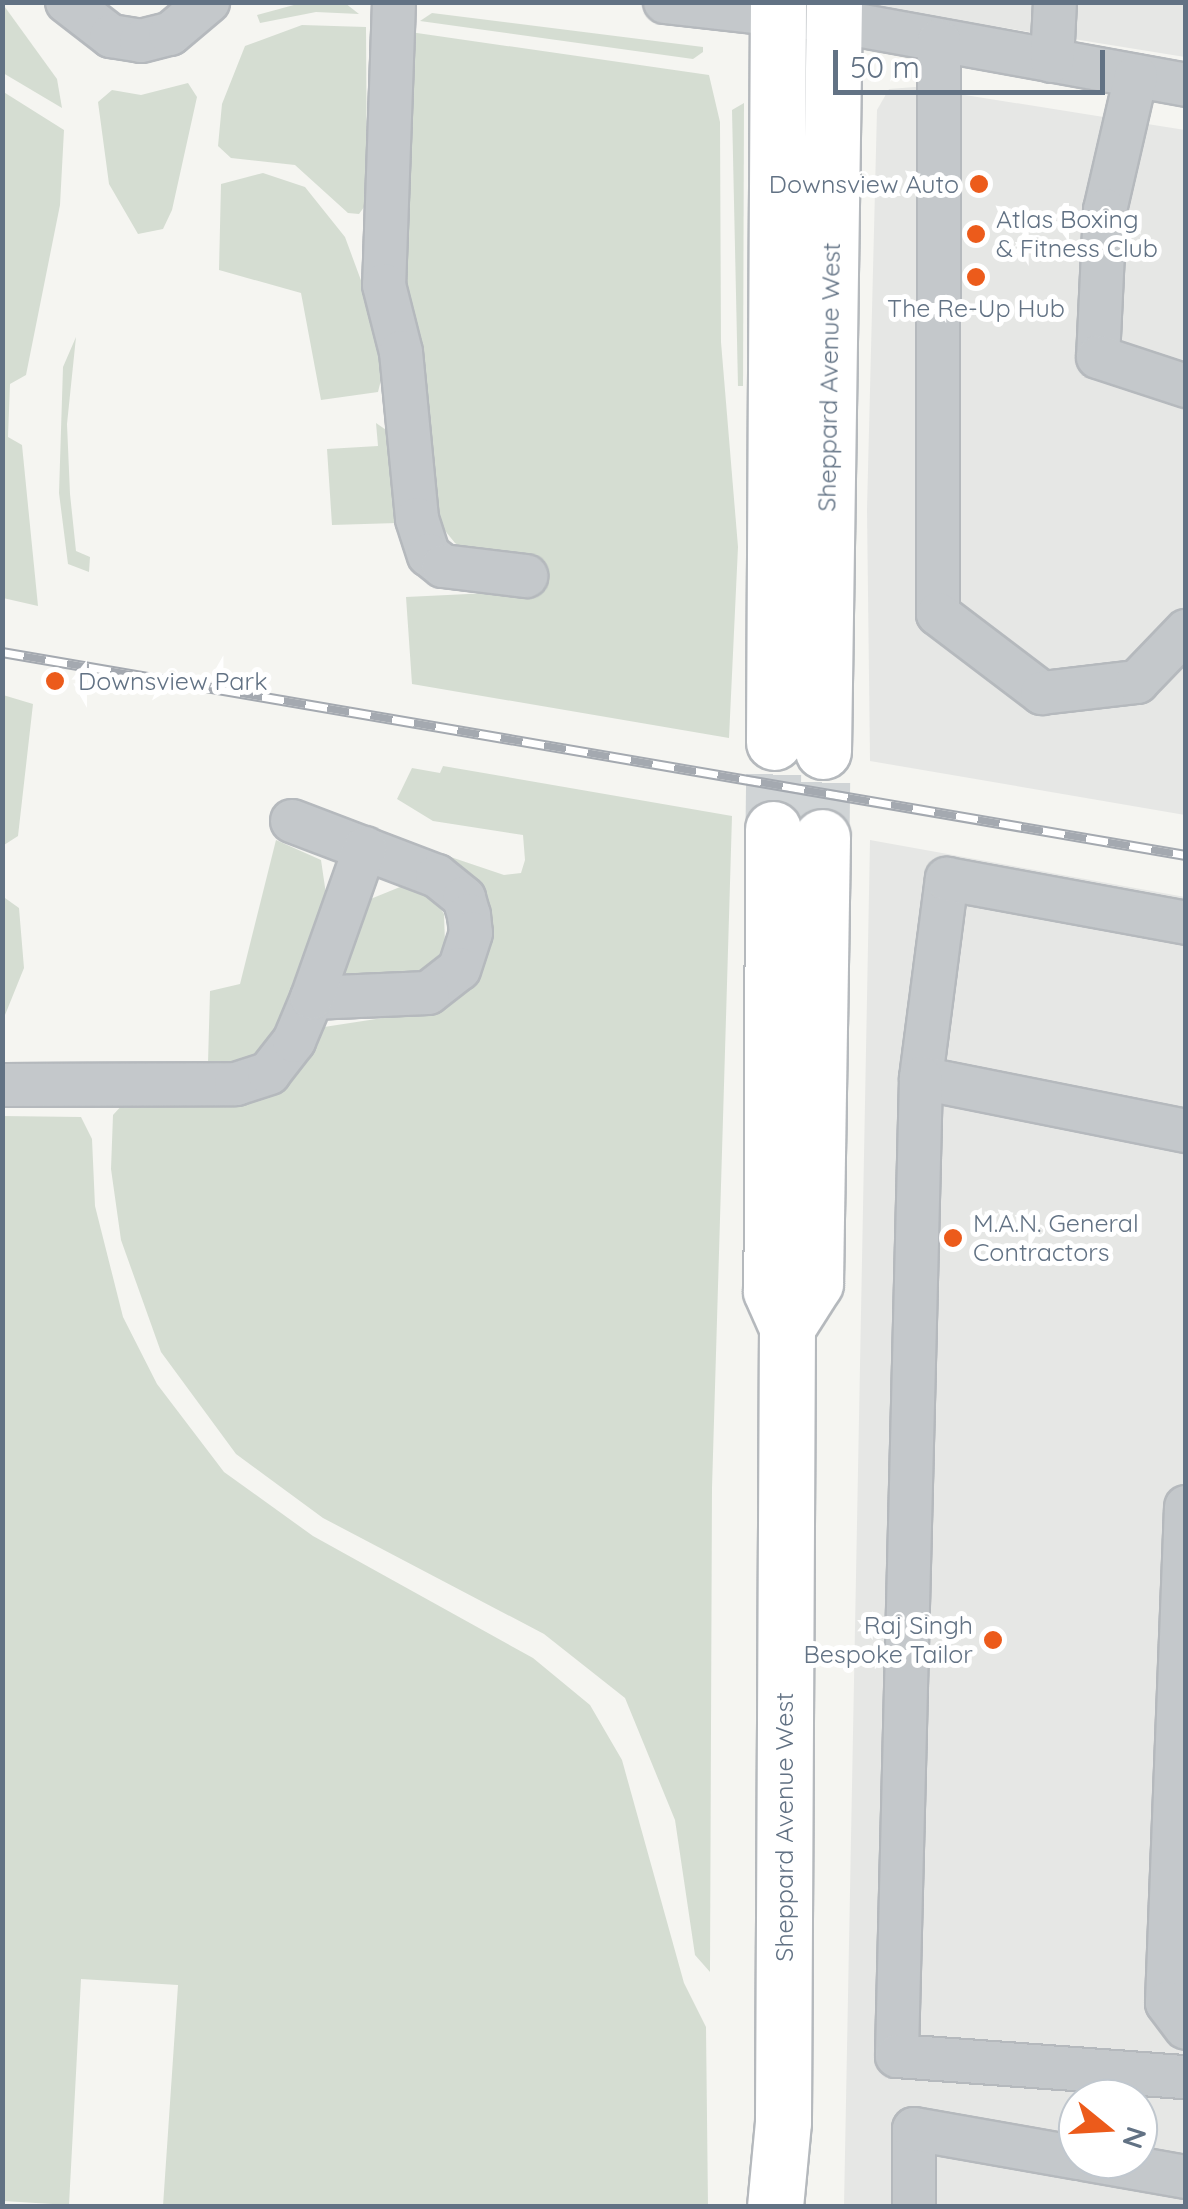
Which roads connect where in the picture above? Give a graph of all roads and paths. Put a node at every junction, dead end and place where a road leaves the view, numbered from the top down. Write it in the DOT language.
graph roads {
  1 [pos="67,2"];
  2 [pos="208,2"];
  3 [pos="394,2"];
  4 [pos="664,2"];
  5 [pos="1055,2"];
  6 [pos="778,9"];
  7 [pos="834,12"];
  8 [pos="939,41"];
  9 [pos="1052,62"];
  10 [pos="1136,76"];
  11 [pos="1186,85"];
  12 [pos="1186,386"];
  13 [pos="526,576"];
  14 [pos="1186,631"];
  15 [pos="292,821"];
  16 [pos="798,833"];
  17 [pos="364,848"];
  18 [pos="1186,923"];
  19 [pos="312,998"];
  20 [pos="921,1078"];
  21 [pos="2,1085"];
  22 [pos="1186,1131"];
  23 [pos="1186,1507"];
  24 [pos="1186,2028"];
  25 [pos="1186,2077"];
  26 [pos="1058,2154"];
  27 [pos="1158,2172"];
  28 [pos="1186,2177"];
  29 [pos="775,2206"];
  30 [pos="914,2206"];
  1 -- 2 [label="street"];
  3 -- 13 [label="street"];
  4 -- 6 [label="street"];
  5 -- 9 [label="street"];
  6 -- 7 [label="street"];
  6 -- 7 [label="main road, Sheppard Avenue West"];
  7 -- 8 [label="street"];
  8 -- 9 [label="street"];
  8 -- 14 [label="street"];
  9 -- 10 [label="street"];
  10 -- 11 [label="street"];
  10 -- 12 [label="street"];
  15 -- 17 [label="street"];
  16 -- 29 [label="main road, Sheppard Avenue West"];
  17 -- 19 [label="street"];
  17 -- 19 [label="street"];
  18 -- 20 [label="street"];
  19 -- 21 [label="street"];
  20 -- 22 [label="street"];
  20 -- 25 [label="street"];
  23 -- 24 [label="street"];
  26 -- 30 [label="street"];
  27 -- 28 [label="street"];
}
